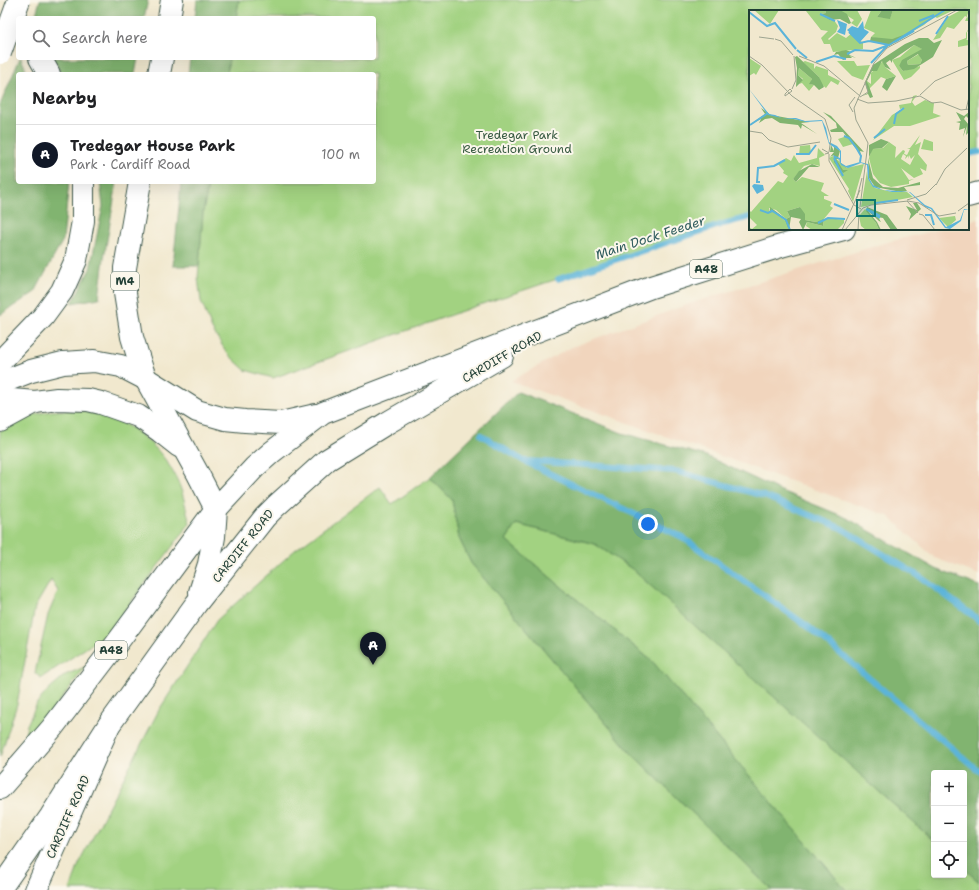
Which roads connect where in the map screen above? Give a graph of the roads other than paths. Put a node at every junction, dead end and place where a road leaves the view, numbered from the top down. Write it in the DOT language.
graph roads {
  1 [pos="14,0"];
  2 [pos="19,0"];
  3 [pos="172,0"];
  4 [pos="21,16"];
  5 [pos="169,16"];
  6 [pos="0,54"];
  7 [pos="41,60"];
  8 [pos="162,60"];
  9 [pos="47,72"];
  10 [pos="159,72"];
  11 [pos="83,184"];
  12 [pos="140,184"];
  13 [pos="979,193"];
  14 [pos="969,196"];
  15 [pos="840,230"];
  16 [pos="571,317"];
  17 [pos="8,346"];
  18 [pos="0,362"];
  19 [pos="146,379"];
  20 [pos="0,383"];
  21 [pos="0,399"];
  22 [pos="35,402"];
  23 [pos="323,413"];
  24 [pos="0,421"];
  25 [pos="186,452"];
  26 [pos="216,509"];
  27 [pos="196,604"];
  28 [pos="109,725"];
  29 [pos="0,788"];
  30 [pos="0,889"];
  31 [pos="36,890"];
  1 -- 4 [label="main road"];
  2 -- 6 [label="main road, bridge"];
  3 -- 5 [label="main road"];
  7 -- 9 [label="main road"];
  8 -- 10 [label="main road"];
  11 -- 17 [label="main road"];
  12 -- 19 [label="main road, M4"];
  13 -- 14 [label="main road"];
  15 -- 16 [label="main road, CARDIFF ROAD / A48"];
  16 -- 23 [label="main road, CARDIFF ROAD"];
  16 -- 27 [label="main road, CARDIFF ROAD"];
  17 -- 18 [label="main road"];
  19 -- 20 [label="main road"];
  19 -- 23 [label="main road"];
  19 -- 25 [label="main road"];
  21 -- 22 [label="main road"];
  22 -- 24 [label="main road"];
  22 -- 25 [label="main road"];
  23 -- 26 [label="main road, CARDIFF ROAD / A48"];
  25 -- 26 [label="main road"];
  26 -- 27 [label="main road"];
  26 -- 29 [label="main road, CARDIFF ROAD / A48"];
  27 -- 28 [label="main road, CARDIFF ROAD"];
  28 -- 30 [label="main road"];
  28 -- 31 [label="main road, CARDIFF ROAD"];
}
